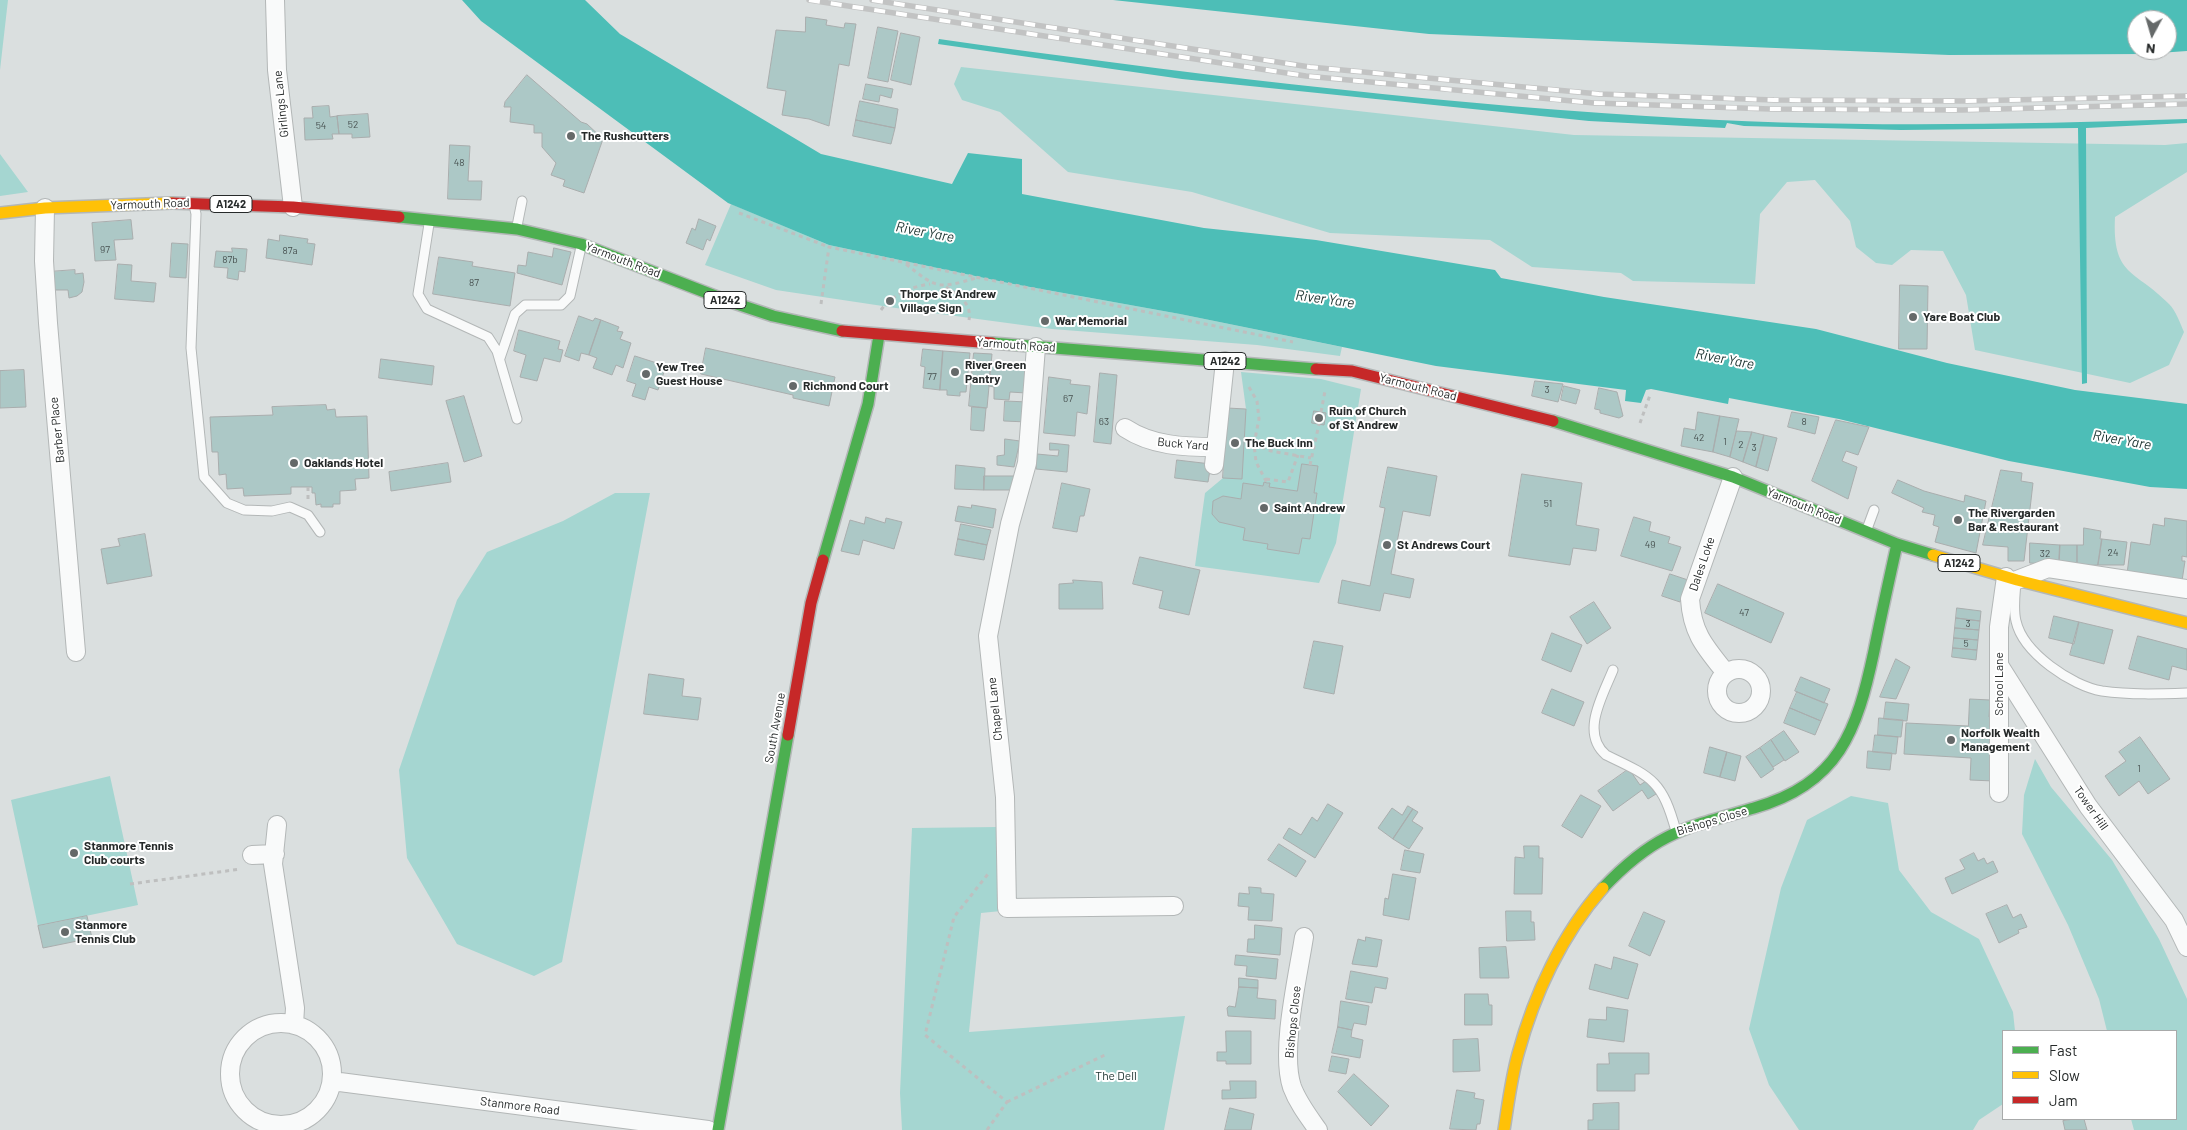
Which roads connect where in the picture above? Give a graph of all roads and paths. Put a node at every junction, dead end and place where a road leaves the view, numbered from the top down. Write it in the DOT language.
graph roads {
  1 [pos="275,0"];
  2 [pos="522,201"];
  3 [pos="193,202"];
  4 [pos="293,207"];
  5 [pos="44,208"];
  6 [pos="0,213"];
  7 [pos="739,213"];
  8 [pos="429,221"];
  9 [pos="517,229"];
  10 [pos="582,244"];
  11 [pos="829,247"];
  12 [pos="903,262"];
  13 [pos="977,278"];
  14 [pos="930,284"];
  15 [pos="946,286"];
  16 [pos="818,327"];
  17 [pos="865,333"];
  18 [pos="878,336"];
  19 [pos="966,341"];
  20 [pos="1294,342"];
  21 [pos="1036,347"];
  22 [pos="500,359"];
  23 [pos="1225,361"];
  24 [pos="1244,364"];
  25 [pos="1325,388"];
  26 [pos="1321,412"];
  27 [pos="516,419"];
  28 [pos="1318,424"];
  29 [pos="1125,428"];
  30 [pos="1254,444"];
  31 [pos="1216,447"];
  32 [pos="1298,455"];
  33 [pos="1311,458"];
  34 [pos="1310,465"];
  35 [pos="1214,466"];
  36 [pos="1733,477"];
  37 [pos="1874,510"];
  38 [pos="320,532"];
  39 [pos="1866,532"];
  40 [pos="1897,544"];
  41 [pos="2011,578"];
  42 [pos="2187,589"];
  43 [pos="2187,623"];
  44 [pos="76,652"];
  45 [pos="1999,665"];
  46 [pos="1612,670"];
  47 [pos="1726,673"];
  48 [pos="2187,692"];
  49 [pos="1999,793"];
  50 [pos="277,825"];
  51 [pos="1676,831"];
  52 [pos="252,855"];
  53 [pos="1006,857"];
  54 [pos="274,859"];
  55 [pos="130,884"];
  56 [pos="1174,906"];
  57 [pos="1304,937"];
  58 [pos="2187,947"];
  59 [pos="294,1024"];
  60 [pos="1107,1054"];
  61 [pos="332,1081"];
  62 [pos="1007,1102"];
  63 [pos="708,1130"];
  64 [pos="718,1130"];
  65 [pos="987,1130"];
  66 [pos="1318,1130"];
  67 [pos="1504,1130"];
  1 -- 4 [label="street, Girlings Lane"];
  2 -- 9 [label="lane"];
  3 -- 4 [label="main road, Yarmouth Road / A1242"];
  3 -- 5 [label="main road, Yarmouth Road / A1242"];
  3 -- 38 [label="lane"];
  4 -- 8 [label="main road, Yarmouth Road / A1242"];
  5 -- 6 [label="main road, Yarmouth Road / A1242"];
  5 -- 44 [label="street, Barber Place"];
  7 -- 11 [label="path"];
  8 -- 9 [label="main road, Yarmouth Road / A1242"];
  8 -- 22 [label="lane"];
  9 -- 10 [label="main road, Yarmouth Road / A1242"];
  10 -- 16 [label="main road, Yarmouth Road / A1242"];
  10 -- 22 [label="lane"];
  11 -- 12 [label="path"];
  11 -- 16 [label="path"];
  12 -- 13 [label="path"];
  12 -- 14 [label="path"];
  13 -- 15 [label="path"];
  13 -- 20 [label="path"];
  14 -- 15 [label="path"];
  14 -- 17 [label="path"];
  15 -- 19 [label="path"];
  16 -- 17 [label="main road, Yarmouth Road / A1242"];
  17 -- 18 [label="main road, Yarmouth Road / A1242"];
  18 -- 19 [label="main road, Yarmouth Road / A1242"];
  18 -- 64 [label="main road, South Avenue"];
  19 -- 21 [label="main road, Yarmouth Road / A1242"];
  21 -- 23 [label="main road, Yarmouth Road / A1242"];
  21 -- 53 [label="street, Chapel Lane"];
  22 -- 27 [label="lane"];
  23 -- 24 [label="main road, Yarmouth Road / A1242"];
  23 -- 31 [label="street, Buck Yard"];
  24 -- 30 [label="path"];
  24 -- 36 [label="main road, Yarmouth Road / A1242"];
  25 -- 26 [label="path"];
  28 -- 33 [label="path"];
  29 -- 31 [label="street, Buck Yard"];
  30 -- 32 [label="path"];
  30 -- 32 [label="path"];
  31 -- 35 [label="street, Buck Yard"];
  32 -- 33 [label="path"];
  33 -- 34 [label="path"];
  36 -- 39 [label="main road, Yarmouth Road / A1242"];
  36 -- 47 [label="street, Dales Loke"];
  37 -- 39 [label="lane"];
  39 -- 40 [label="main road, Yarmouth Road / A1242"];
  40 -- 41 [label="main road, Yarmouth Road / A1242"];
  40 -- 51 [label="main road, Bishops Close"];
  41 -- 42 [label="street"];
  41 -- 43 [label="main road, Yarmouth Road / A1242"];
  41 -- 45 [label="street, School Lane"];
  41 -- 48 [label="lane"];
  45 -- 49 [label="street, School Lane"];
  45 -- 58 [label="street, Tower Hill"];
  46 -- 51 [label="lane"];
  50 -- 54 [label="street"];
  51 -- 67 [label="main road, Bishops Close"];
  52 -- 54 [label="street"];
  53 -- 56 [label="street, Chapel Lane"];
  53 -- 62 [label="path"];
  54 -- 55 [label="path"];
  54 -- 59 [label="street"];
  57 -- 66 [label="street, Bishops Close"];
  59 -- 61 [label="street"];
  59 -- 61 [label="street"];
  60 -- 62 [label="path"];
  61 -- 63 [label="street, Stanmore Road"];
  62 -- 65 [label="path"];
}
